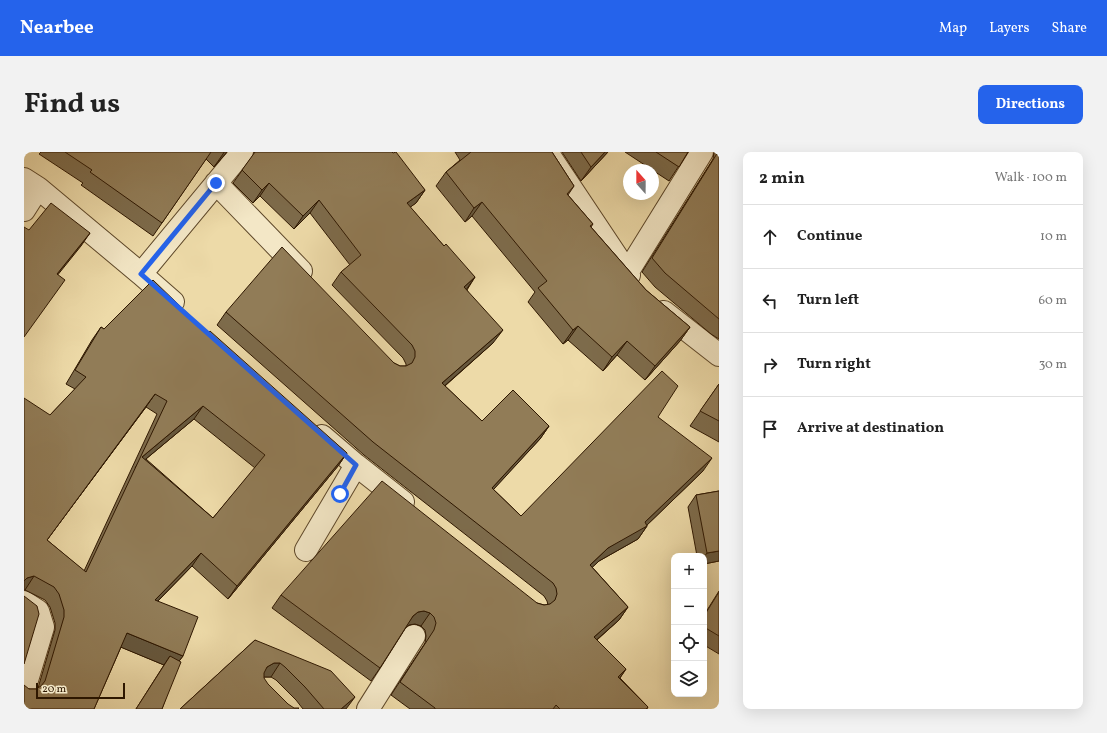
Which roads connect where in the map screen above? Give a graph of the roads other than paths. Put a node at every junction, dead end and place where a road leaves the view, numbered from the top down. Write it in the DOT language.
graph roads {
  1 [pos="242,152"];
  2 [pos="547,152"];
  3 [pos="702,152"];
  4 [pos="216,183"];
  5 [pos="31,184"];
  6 [pos="24,210"];
  7 [pos="627,273"];
  8 [pos="141,274"];
  9 [pos="316,287"];
  10 [pos="189,316"];
  11 [pos="719,355"];
  12 [pos="308,422"];
  13 [pos="356,465"];
  14 [pos="418,514"];
  15 [pos="306,550"];
  16 [pos="24,602"];
  17 [pos="414,636"];
  18 [pos="26,676"];
  19 [pos="377,706"];
  1 -- 4 [label="street"];
  2 -- 7 [label="street"];
  3 -- 7 [label="street"];
  4 -- 8 [label="street"];
  4 -- 9 [label="street"];
  5 -- 6 [label="street"];
  5 -- 8 [label="street"];
  7 -- 11 [label="street"];
  8 -- 10 [label="street"];
  12 -- 13 [label="street"];
  13 -- 14 [label="street"];
  13 -- 15 [label="street"];
  16 -- 18 [label="street"];
  17 -- 19 [label="street"];
}
